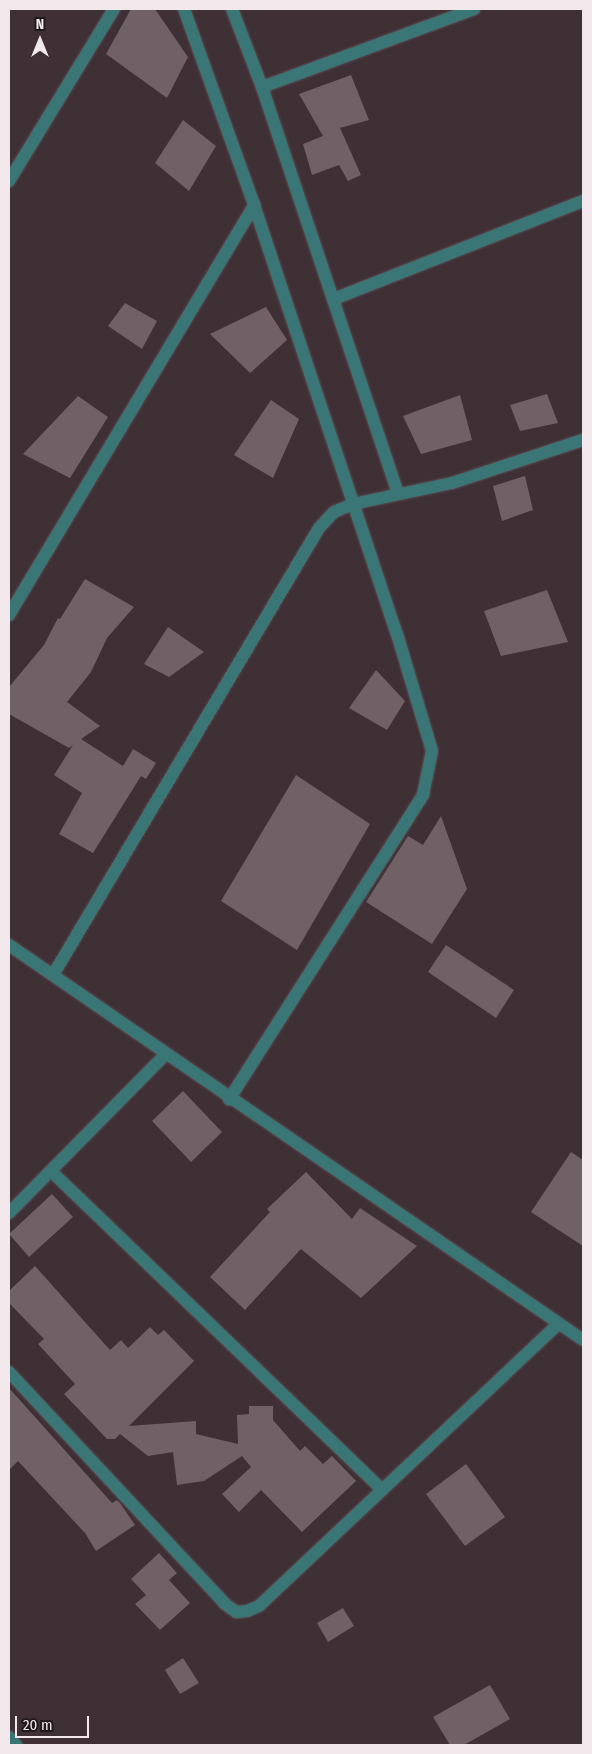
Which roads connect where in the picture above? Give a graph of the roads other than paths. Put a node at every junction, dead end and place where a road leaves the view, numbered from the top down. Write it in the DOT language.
graph roads {
  1 [pos="114,9"];
  2 [pos="184,9"];
  3 [pos="232,9"];
  4 [pos="474,9"];
  5 [pos="262,87"];
  6 [pos="9,181"];
  7 [pos="583,201"];
  8 [pos="254,204"];
  9 [pos="334,299"];
  10 [pos="583,440"];
  11 [pos="398,494"];
  12 [pos="353,504"];
  13 [pos="9,615"];
  14 [pos="9,945"];
  15 [pos="53,975"];
  16 [pos="165,1055"];
  17 [pos="229,1099"];
  18 [pos="51,1171"];
  19 [pos="9,1213"];
  20 [pos="558,1324"];
  21 [pos="583,1340"];
  22 [pos="9,1372"];
  23 [pos="383,1490"];
  24 [pos="9,1737"];
  25 [pos="16,1745"];
  1 -- 6 [label="street"];
  2 -- 8 [label="street"];
  3 -- 5 [label="street"];
  4 -- 5 [label="street"];
  5 -- 9 [label="street"];
  7 -- 9 [label="street"];
  8 -- 12 [label="street"];
  8 -- 13 [label="street"];
  9 -- 11 [label="street"];
  10 -- 11 [label="street"];
  11 -- 12 [label="street"];
  12 -- 15 [label="street"];
  12 -- 17 [label="street"];
  14 -- 15 [label="street"];
  15 -- 16 [label="street"];
  16 -- 17 [label="street"];
  16 -- 18 [label="street"];
  17 -- 20 [label="street"];
  18 -- 19 [label="street"];
  18 -- 23 [label="street"];
  20 -- 21 [label="street"];
  20 -- 23 [label="street"];
  22 -- 23 [label="street"];
  24 -- 25 [label="street"];
}
